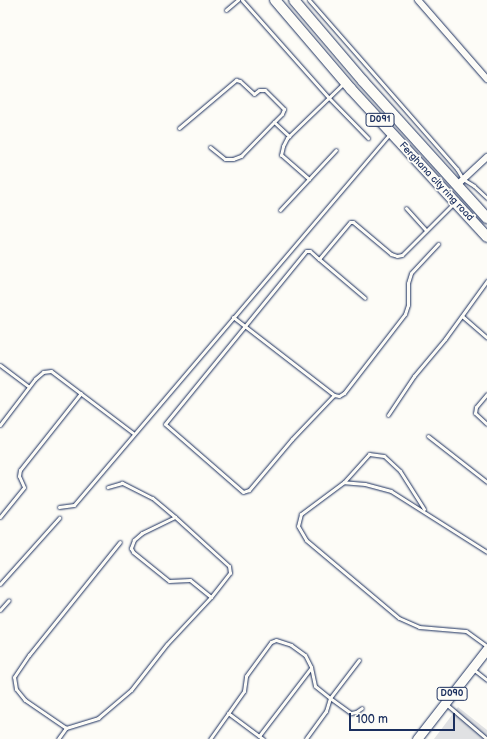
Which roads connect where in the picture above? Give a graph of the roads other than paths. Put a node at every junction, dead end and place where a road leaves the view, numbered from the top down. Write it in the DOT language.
graph roads {
  1 [pos="238,0"];
  2 [pos="242,0"];
  3 [pos="275,0"];
  4 [pos="294,0"];
  5 [pos="309,0"];
  6 [pos="418,0"];
  7 [pos="226,10"];
  8 [pos="487,79"];
  9 [pos="345,82"];
  10 [pos="329,98"];
  11 [pos="274,122"];
  12 [pos="179,128"];
  13 [pos="392,133"];
  14 [pos="289,136"];
  15 [pos="368,138"];
  16 [pos="210,147"];
  17 [pos="336,150"];
  18 [pos="487,158"];
  19 [pos="308,179"];
  20 [pos="460,182"];
  21 [pos="487,198"];
  22 [pos="455,202"];
  23 [pos="406,208"];
  24 [pos="280,210"];
  25 [pos="487,218"];
  26 [pos="426,230"];
  27 [pos="487,237"];
  28 [pos="438,244"];
  29 [pos="319,259"];
  30 [pos="487,282"];
  31 [pos="365,298"];
  32 [pos="462,316"];
  33 [pos="233,317"];
  34 [pos="246,327"];
  35 [pos="487,338"];
  36 [pos="0,365"];
  37 [pos="28,387"];
  38 [pos="80,394"];
  39 [pos="487,394"];
  40 [pos="334,395"];
  41 [pos="388,415"];
  42 [pos="487,424"];
  43 [pos="0,425"];
  44 [pos="134,434"];
  45 [pos="428,436"];
  46 [pos="344,482"];
  47 [pos="487,482"];
  48 [pos="108,487"];
  49 [pos="60,507"];
  50 [pos="424,511"];
  51 [pos="0,517"];
  52 [pos="175,517"];
  53 [pos="58,518"];
  54 [pos="120,542"];
  55 [pos="487,552"];
  56 [pos="0,584"];
  57 [pos="211,597"];
  58 [pos="9,600"];
  59 [pos="0,610"];
  60 [pos="487,648"];
  61 [pos="359,660"];
  62 [pos="312,667"];
  63 [pos="472,668"];
  64 [pos="487,680"];
  65 [pos="330,698"];
  66 [pos="444,703"];
  67 [pos="362,708"];
  68 [pos="228,713"];
  69 [pos="66,728"];
  70 [pos="259,736"];
  71 [pos="58,739"];
  72 [pos="210,739"];
  73 [pos="263,739"];
  74 [pos="306,739"];
  75 [pos="417,739"];
  76 [pos="487,739"];
  1 -- 7 [label="lane"];
  2 -- 10 [label="lane"];
  3 -- 9 [label="highway, Ferghana city ring road / D091"];
  4 -- 20 [label="highway, Ferghana city ring road / D091"];
  5 -- 20 [label="lane"];
  6 -- 8 [label="street"];
  9 -- 10 [label="lane"];
  9 -- 13 [label="highway, Ferghana city ring road / D091"];
  10 -- 14 [label="lane"];
  10 -- 15 [label="lane"];
  11 -- 12 [label="lane"];
  11 -- 14 [label="lane"];
  11 -- 16 [label="lane"];
  13 -- 22 [label="highway, Ferghana city ring road / D091"];
  13 -- 33 [label="lane"];
  14 -- 19 [label="lane"];
  17 -- 19 [label="lane"];
  18 -- 20 [label="street"];
  19 -- 24 [label="lane"];
  20 -- 21 [label="lane"];
  20 -- 25 [label="highway, Ferghana city ring road / D091"];
  22 -- 26 [label="lane"];
  22 -- 27 [label="highway, Ferghana city ring road / D091"];
  23 -- 26 [label="lane"];
  26 -- 29 [label="lane"];
  28 -- 40 [label="lane"];
  29 -- 31 [label="lane"];
  29 -- 34 [label="lane"];
  30 -- 32 [label="lane"];
  32 -- 35 [label="lane"];
  32 -- 41 [label="lane"];
  33 -- 34 [label="lane"];
  33 -- 44 [label="lane"];
  34 -- 40 [label="lane"];
  34 -- 40 [label="lane"];
  36 -- 37 [label="lane"];
  37 -- 38 [label="lane"];
  37 -- 43 [label="lane"];
  38 -- 44 [label="lane"];
  38 -- 51 [label="lane"];
  39 -- 42 [label="lane"];
  44 -- 49 [label="lane"];
  45 -- 47 [label="lane"];
  46 -- 50 [label="lane"];
  46 -- 50 [label="lane"];
  46 -- 60 [label="lane"];
  48 -- 52 [label="lane"];
  50 -- 55 [label="lane"];
  52 -- 57 [label="lane"];
  52 -- 57 [label="lane"];
  53 -- 56 [label="lane"];
  54 -- 69 [label="lane"];
  57 -- 69 [label="lane"];
  58 -- 59 [label="lane"];
  60 -- 63 [label="main road, D090"];
  61 -- 65 [label="lane"];
  62 -- 65 [label="lane"];
  62 -- 68 [label="lane"];
  62 -- 70 [label="lane"];
  63 -- 64 [label="lane"];
  63 -- 66 [label="main road, D090"];
  65 -- 67 [label="lane"];
  65 -- 74 [label="lane"];
  66 -- 75 [label="main road, D090"];
  66 -- 76 [label="lane"];
  68 -- 70 [label="lane"];
  68 -- 72 [label="lane"];
  69 -- 71 [label="lane"];
  70 -- 73 [label="lane"];
}
